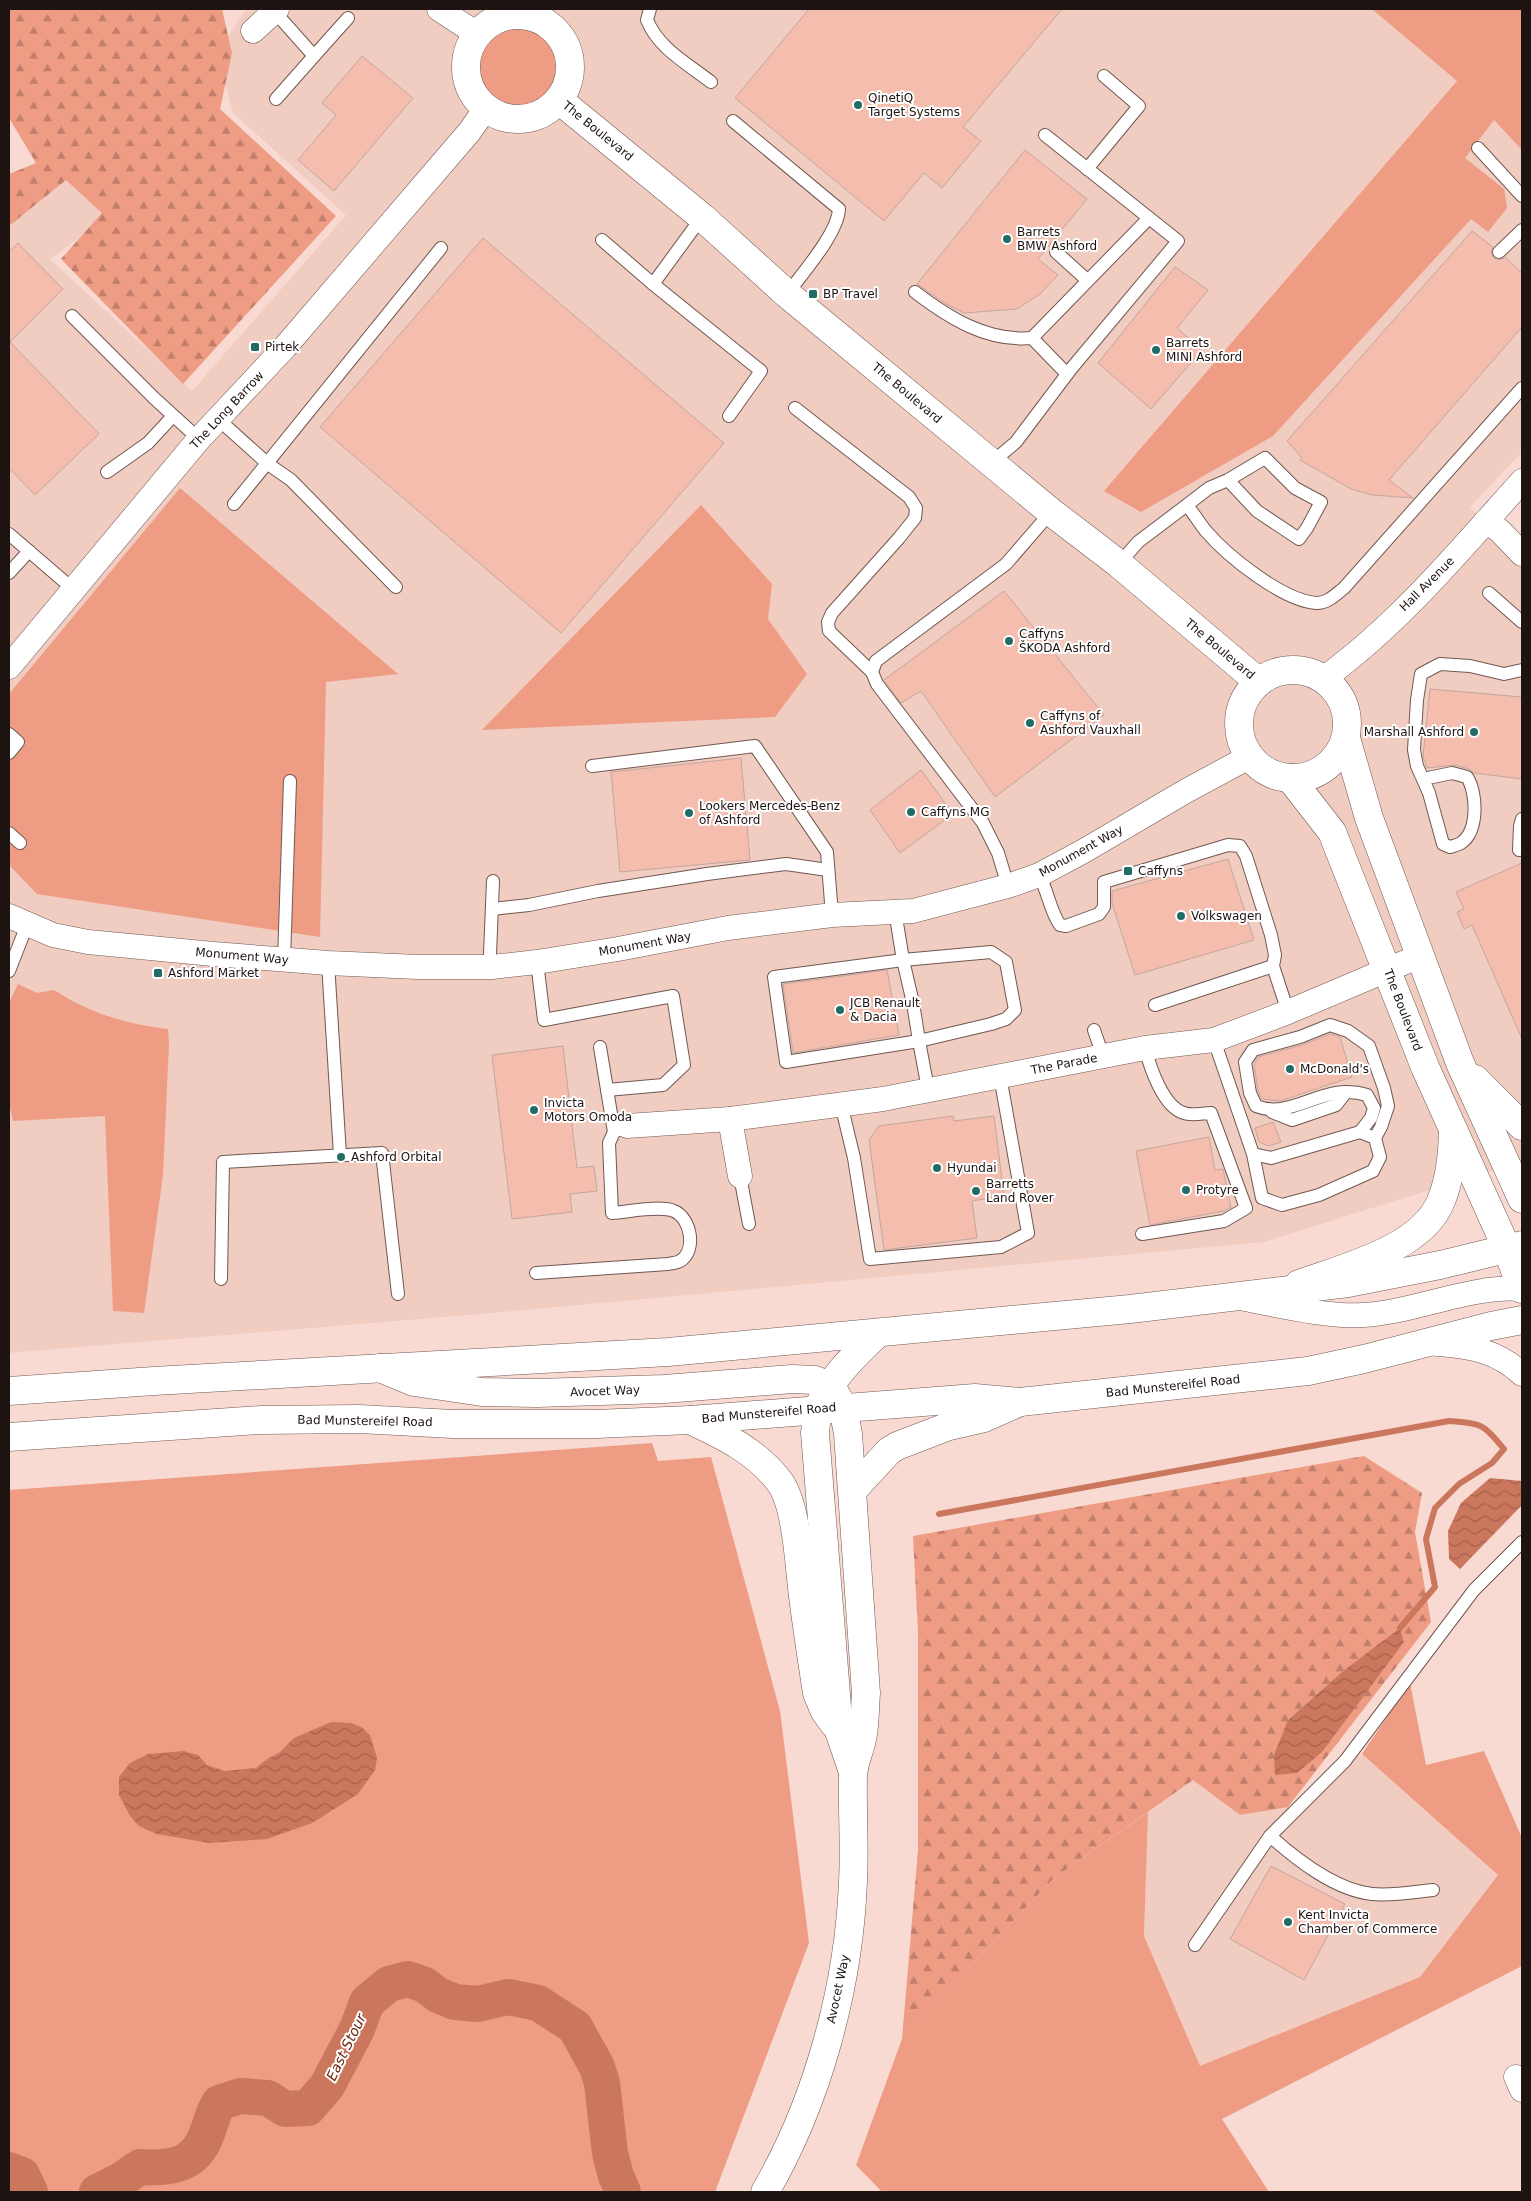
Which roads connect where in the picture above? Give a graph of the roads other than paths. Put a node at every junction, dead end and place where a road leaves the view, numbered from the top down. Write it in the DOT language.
graph roads {
  1 [pos="439,9"];
  2 [pos="650,9"];
  3 [pos="276,10"];
  4 [pos="348,18"];
  5 [pos="558,18"];
  6 [pos="253,31"];
  7 [pos="477,34"];
  8 [pos="314,56"];
  9 [pos="1104,76"];
  10 [pos="711,82"];
  11 [pos="276,99"];
  12 [pos="559,100"];
  13 [pos="486,108"];
  14 [pos="733,121"];
  15 [pos="1045,135"];
  16 [pos="1478,148"];
  17 [pos="1087,168"];
  18 [pos="1522,196"];
  19 [pos="702,217"];
  20 [pos="1149,218"];
  21 [pos="1522,230"];
  22 [pos="602,240"];
  23 [pos="441,248"];
  24 [pos="1056,252"];
  25 [pos="1499,252"];
  26 [pos="1087,280"];
  27 [pos="653,284"];
  28 [pos="914,292"];
  29 [pos="787,294"];
  30 [pos="72,316"];
  31 [pos="1032,338"];
  32 [pos="1067,374"];
  33 [pos="1522,388"];
  34 [pos="795,408"];
  35 [pos="173,416"];
  36 [pos="729,416"];
  37 [pos="218,419"];
  38 [pos="198,439"];
  39 [pos="991,463"];
  40 [pos="268,464"];
  41 [pos="107,472"];
  42 [pos="1228,480"];
  43 [pos="1522,481"];
  44 [pos="234,504"];
  45 [pos="1187,505"];
  46 [pos="1051,512"];
  47 [pos="1486,521"];
  48 [pos="9,534"];
  49 [pos="29,551"];
  50 [pos="1522,554"];
  51 [pos="1120,564"];
  52 [pos="9,574"];
  53 [pos="396,586"];
  54 [pos="73,588"];
  55 [pos="1489,593"];
  56 [pos="1522,622"];
  57 [pos="9,667"];
  58 [pos="1522,670"];
  59 [pos="872,672"];
  60 [pos="1323,679"];
  61 [pos="1259,682"];
  62 [pos="9,734"];
  63 [pos="1346,738"];
  64 [pos="9,753"];
  65 [pos="1249,757"];
  66 [pos="592,766"];
  67 [pos="1290,778"];
  68 [pos="1423,779"];
  69 [pos="290,781"];
  70 [pos="1522,819"];
  71 [pos="9,833"];
  72 [pos="20,843"];
  73 [pos="1519,850"];
  74 [pos="828,870"];
  75 [pos="1039,875"];
  76 [pos="493,881"];
  77 [pos="1008,886"];
  78 [pos="492,909"];
  79 [pos="895,911"];
  80 [pos="832,915"];
  81 [pos="18,921"];
  82 [pos="1420,956"];
  83 [pos="284,960"];
  84 [pos="903,960"];
  85 [pos="537,962"];
  86 [pos="328,963"];
  87 [pos="1274,966"];
  88 [pos="492,967"];
  89 [pos="1387,969"];
  90 [pos="9,971"];
  91 [pos="1155,1004"];
  92 [pos="1288,1012"];
  93 [pos="1094,1030"];
  94 [pos="1214,1040"];
  95 [pos="919,1041"];
  96 [pos="600,1047"];
  97 [pos="1145,1048"];
  98 [pos="1103,1056"];
  99 [pos="1460,1063"];
  100 [pos="1000,1076"];
  101 [pos="928,1089"];
  102 [pos="608,1090"];
  103 [pos="841,1104"];
  104 [pos="730,1119"];
  105 [pos="1522,1126"];
  106 [pos="620,1129"];
  107 [pos="1453,1129"];
  108 [pos="1360,1132"];
  109 [pos="1375,1138"];
  110 [pos="1253,1154"];
  111 [pos="340,1155"];
  112 [pos="740,1176"];
  113 [pos="1522,1199"];
  114 [pos="749,1224"];
  115 [pos="1142,1234"];
  116 [pos="1517,1252"];
  117 [pos="536,1273"];
  118 [pos="221,1279"];
  119 [pos="1522,1289"];
  120 [pos="1276,1292"];
  121 [pos="398,1294"];
  122 [pos="1234,1297"];
  123 [pos="1522,1320"];
  124 [pos="878,1333"];
  125 [pos="1423,1343"];
  126 [pos="380,1368"];
  127 [pos="1522,1374"];
  128 [pos="9,1391"];
  129 [pos="831,1401"];
  130 [pos="1020,1402"];
  131 [pos="690,1420"];
  132 [pos="9,1437"];
  133 [pos="853,1490"];
  134 [pos="1522,1542"];
  135 [pos="839,1731"];
  136 [pos="853,1772"];
  137 [pos="1270,1836"];
  138 [pos="1433,1890"];
  139 [pos="1195,1945"];
  140 [pos="765,2192"];
  1 -- 7 [label="street"];
  2 -- 10 [label="lane"];
  3 -- 6 [label="street"];
  3 -- 8 [label="lane"];
  4 -- 8 [label="lane"];
  5 -- 7 [label="main road, The Boulevard"];
  5 -- 12 [label="main road, The Boulevard"];
  7 -- 13 [label="main road, The Boulevard"];
  8 -- 11 [label="lane"];
  9 -- 17 [label="lane"];
  12 -- 13 [label="main road, The Boulevard"];
  12 -- 19 [label="main road, The Boulevard"];
  13 -- 37 [label="street, The Long Barrow"];
  14 -- 29 [label="lane"];
  15 -- 17 [label="lane"];
  16 -- 18 [label="lane"];
  17 -- 20 [label="lane"];
  19 -- 27 [label="lane"];
  19 -- 29 [label="main road, The Boulevard"];
  20 -- 26 [label="lane"];
  20 -- 32 [label="lane"];
  21 -- 25 [label="lane"];
  22 -- 27 [label="lane"];
  23 -- 40 [label="lane"];
  24 -- 26 [label="lane"];
  26 -- 31 [label="lane"];
  27 -- 36 [label="lane"];
  28 -- 31 [label="lane"];
  29 -- 39 [label="main road, The Boulevard"];
  30 -- 35 [label="lane"];
  31 -- 32 [label="lane"];
  32 -- 39 [label="lane"];
  33 -- 45 [label="lane"];
  34 -- 59 [label="lane"];
  35 -- 38 [label="lane"];
  35 -- 41 [label="lane"];
  37 -- 38 [label="street, The Long Barrow"];
  37 -- 40 [label="lane"];
  38 -- 54 [label="street, The Long Barrow"];
  39 -- 46 [label="main road, The Boulevard"];
  40 -- 44 [label="lane"];
  40 -- 53 [label="lane"];
  42 -- 42 [label="lane"];
  42 -- 45 [label="lane"];
  43 -- 47 [label="street, Hall Avenue"];
  45 -- 51 [label="lane"];
  46 -- 51 [label="main road, The Boulevard"];
  46 -- 59 [label="lane"];
  47 -- 50 [label="street"];
  47 -- 60 [label="street, Hall Avenue"];
  48 -- 49 [label="lane"];
  49 -- 52 [label="lane"];
  49 -- 54 [label="lane"];
  51 -- 61 [label="main road, The Boulevard"];
  54 -- 57 [label="street, The Long Barrow"];
  55 -- 56 [label="lane"];
  58 -- 68 [label="lane"];
  59 -- 77 [label="lane"];
  60 -- 61 [label="main road"];
  60 -- 63 [label="main road"];
  61 -- 65 [label="main road"];
  62 -- 64 [label="lane"];
  63 -- 67 [label="main road"];
  63 -- 82 [label="main road"];
  65 -- 67 [label="main road"];
  65 -- 75 [label="street, Monument Way"];
  66 -- 74 [label="lane"];
  67 -- 89 [label="main road, The Boulevard"];
  68 -- 68 [label="lane"];
  69 -- 83 [label="lane"];
  70 -- 73 [label="lane"];
  71 -- 72 [label="lane"];
  74 -- 78 [label="lane"];
  74 -- 80 [label="lane"];
  75 -- 77 [label="street, Monument Way"];
  75 -- 87 [label="lane"];
  76 -- 78 [label="lane"];
  77 -- 79 [label="street, Monument Way"];
  78 -- 88 [label="lane"];
  79 -- 80 [label="street, Monument Way"];
  79 -- 84 [label="lane"];
  80 -- 85 [label="street, Monument Way"];
  81 -- 83 [label="street, Monument Way"];
  81 -- 90 [label="lane"];
  82 -- 89 [label="street, The Parade"];
  82 -- 99 [label="main road"];
  83 -- 86 [label="street, Monument Way"];
  84 -- 95 [label="lane"];
  84 -- 95 [label="lane"];
  84 -- 95 [label="lane"];
  85 -- 88 [label="street, Monument Way"];
  85 -- 102 [label="lane"];
  86 -- 88 [label="street, Monument Way"];
  86 -- 111 [label="lane"];
  87 -- 91 [label="lane"];
  87 -- 92 [label="lane"];
  89 -- 92 [label="street, The Parade"];
  89 -- 107 [label="main road, The Boulevard"];
  92 -- 94 [label="street, The Parade"];
  93 -- 98 [label="lane"];
  94 -- 97 [label="street, The Parade"];
  94 -- 110 [label="lane"];
  95 -- 101 [label="lane"];
  96 -- 102 [label="lane"];
  97 -- 98 [label="street, The Parade"];
  97 -- 115 [label="lane"];
  98 -- 100 [label="street, The Parade"];
  99 -- 105 [label="main road"];
  99 -- 113 [label="main road"];
  100 -- 101 [label="street, The Parade"];
  100 -- 103 [label="lane"];
  101 -- 103 [label="street, The Parade"];
  102 -- 106 [label="lane"];
  103 -- 104 [label="street, The Parade"];
  104 -- 106 [label="street, The Parade"];
  104 -- 112 [label="street"];
  106 -- 117 [label="lane"];
  107 -- 116 [label="main road, The Boulevard"];
  107 -- 120 [label="main road"];
  108 -- 109 [label="lane"];
  108 -- 109 [label="lane"];
  108 -- 110 [label="lane"];
  109 -- 110 [label="lane"];
  111 -- 118 [label="lane"];
  111 -- 121 [label="lane"];
  112 -- 114 [label="lane"];
  116 -- 119 [label="main road, The Boulevard"];
  116 -- 120 [label="main road"];
  119 -- 122 [label="street"];
  120 -- 122 [label="main road"];
  122 -- 124 [label="main road"];
  123 -- 125 [label="main road, Bad Munstereifel Road"];
  124 -- 126 [label="main road"];
  124 -- 129 [label="main road, Avocet Way"];
  125 -- 127 [label="street"];
  125 -- 130 [label="main road, Bad Munstereifel Road"];
  126 -- 128 [label="main road"];
  126 -- 129 [label="main road, Avocet Way"];
  129 -- 130 [label="main road, Bad Munstereifel Road"];
  129 -- 131 [label="main road, Bad Munstereifel Road"];
  129 -- 133 [label="main road, Avocet Way"];
  129 -- 135 [label="main road, Avocet Way"];
  130 -- 133 [label="main road"];
  131 -- 132 [label="main road, Bad Munstereifel Road"];
  131 -- 135 [label="main road, Avocet Way"];
  133 -- 136 [label="main road, Avocet Way"];
  134 -- 137 [label="lane"];
  135 -- 136 [label="main road, Avocet Way"];
  136 -- 140 [label="main road, Avocet Way"];
  137 -- 138 [label="lane"];
  137 -- 139 [label="lane"];
}
